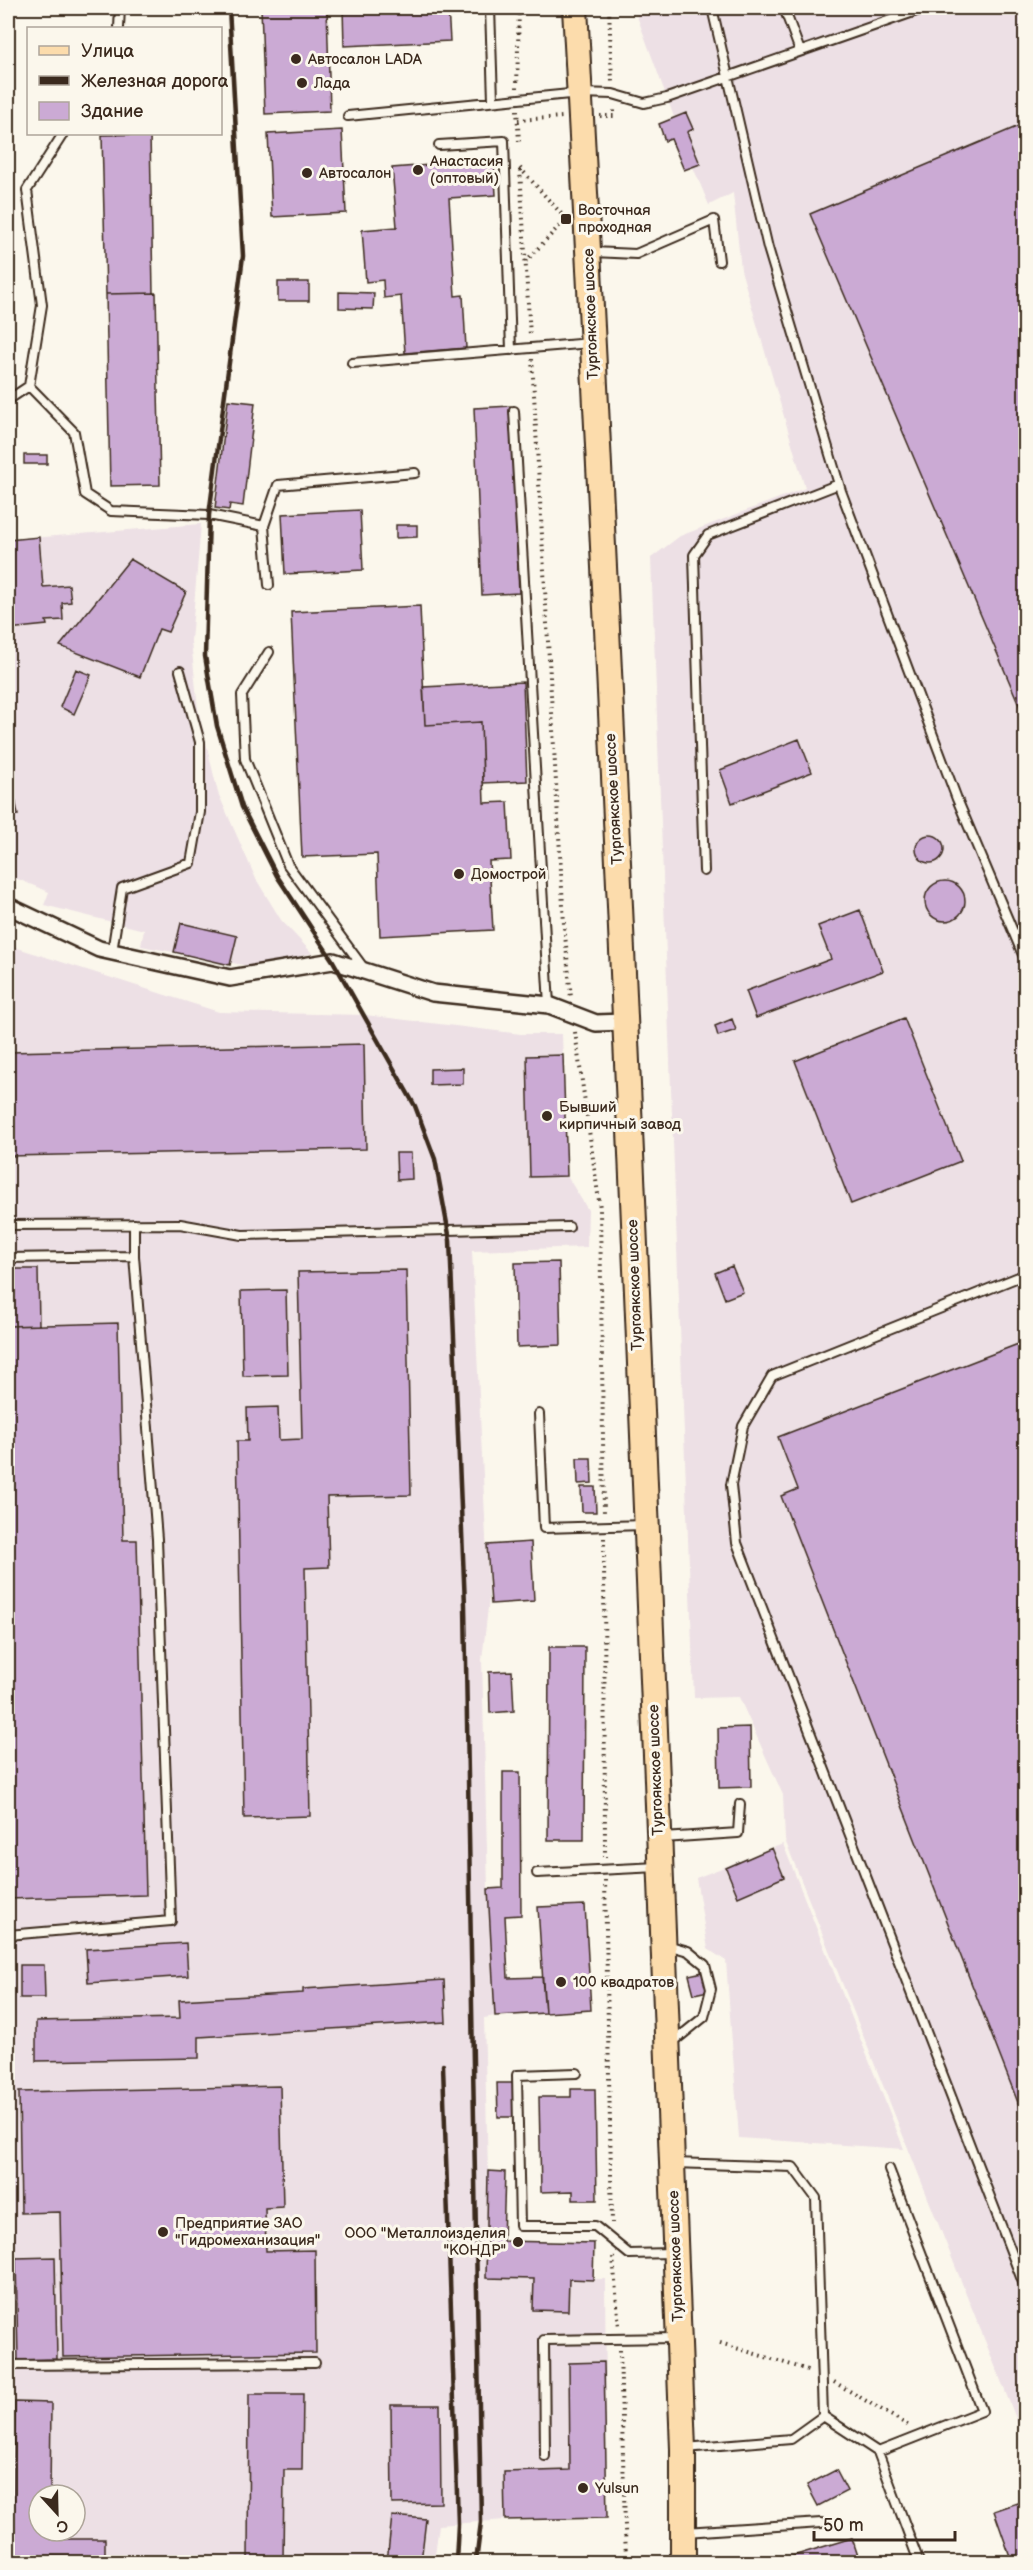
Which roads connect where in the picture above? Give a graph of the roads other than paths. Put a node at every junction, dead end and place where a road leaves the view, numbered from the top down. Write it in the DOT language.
graph roads {
  1 [pos="120,8"];
  2 [pos="490,8"];
  3 [pos="575,8"];
  4 [pos="712,8"];
  5 [pos="784,8"];
  6 [pos="925,8"];
  7 [pos="119,27"];
  8 [pos="800,51"];
  9 [pos="729,76"];
  10 [pos="580,93"];
  11 [pos="493,100"];
  12 [pos="348,116"];
  13 [pos="62,135"];
  14 [pos="439,145"];
  15 [pos="588,251"];
  16 [pos="719,261"];
  17 [pos="592,343"];
  18 [pos="511,350"];
  19 [pos="352,363"];
  20 [pos="29,386"];
  21 [pos="8,400"];
  22 [pos="514,411"];
  23 [pos="415,473"];
  24 [pos="839,484"];
  25 [pos="264,526"];
  26 [pos="268,585"];
  27 [pos="269,652"];
  28 [pos="180,670"];
  29 [pos="704,871"];
  30 [pos="8,906"];
  31 [pos="112,952"];
  32 [pos="1026,962"];
  33 [pos="366,971"];
  34 [pos="549,1005"];
  35 [pos="624,1022"];
  36 [pos="134,1224"];
  37 [pos="8,1225"];
  38 [pos="569,1227"];
  39 [pos="134,1256"];
  40 [pos="8,1258"];
  41 [pos="1026,1274"];
  42 [pos="539,1414"];
  43 [pos="645,1525"];
  44 [pos="740,1804"];
  45 [pos="659,1838"];
  46 [pos="660,1867"];
  47 [pos="537,1873"];
  48 [pos="8,1935"];
  49 [pos="663,1943"];
  50 [pos="667,2047"];
  51 [pos="577,2073"];
  52 [pos="672,2163"];
  53 [pos="889,2169"];
  54 [pos="676,2253"];
  55 [pos="1026,2290"];
  56 [pos="679,2338"];
  57 [pos="315,2363"];
  58 [pos="8,2365"];
  59 [pos="824,2416"];
  60 [pos="683,2448"];
  61 [pos="878,2452"];
  62 [pos="545,2456"];
  63 [pos="820,2523"];
  64 [pos="683,2532"];
  65 [pos="683,2562"];
  66 [pos="919,2562"];
  1 -- 7 [label="lane"];
  2 -- 11 [label="lane"];
  3 -- 10 [label="main road, Тургоякское шоссе"];
  4 -- 9 [label="lane"];
  5 -- 8 [label="lane"];
  6 -- 8 [label="lane"];
  8 -- 9 [label="lane"];
  9 -- 10 [label="lane"];
  9 -- 24 [label="lane"];
  10 -- 11 [label="lane"];
  10 -- 15 [label="main road, Тургоякское шоссе"];
  11 -- 12 [label="lane"];
  13 -- 20 [label="lane"];
  14 -- 18 [label="lane"];
  15 -- 16 [label="lane"];
  15 -- 17 [label="main road, Тургоякское шоссе"];
  17 -- 18 [label="lane"];
  17 -- 35 [label="main road, Тургоякское шоссе"];
  18 -- 19 [label="lane"];
  20 -- 21 [label="lane"];
  20 -- 25 [label="lane"];
  22 -- 34 [label="lane"];
  23 -- 25 [label="lane"];
  24 -- 29 [label="lane"];
  24 -- 32 [label="lane"];
  25 -- 26 [label="lane"];
  27 -- 33 [label="lane"];
  28 -- 31 [label="lane"];
  30 -- 31 [label="street"];
  31 -- 33 [label="street"];
  33 -- 34 [label="street"];
  34 -- 35 [label="street"];
  35 -- 43 [label="main road, Тургоякское шоссе"];
  36 -- 37 [label="lane"];
  36 -- 38 [label="lane"];
  36 -- 39 [label="lane"];
  39 -- 40 [label="lane"];
  39 -- 48 [label="lane"];
  41 -- 55 [label="lane"];
  42 -- 43 [label="lane"];
  43 -- 45 [label="main road, Тургоякское шоссе"];
  44 -- 45 [label="lane"];
  45 -- 46 [label="main road, Тургоякское шоссе"];
  46 -- 47 [label="lane"];
  46 -- 49 [label="main road, Тургоякское шоссе"];
  49 -- 50 [label="main road, Тургоякское шоссе"];
  49 -- 50 [label="lane"];
  50 -- 52 [label="main road, Тургоякское шоссе"];
  51 -- 54 [label="lane"];
  52 -- 54 [label="main road, Тургоякское шоссе"];
  52 -- 59 [label="lane"];
  53 -- 61 [label="lane"];
  54 -- 56 [label="main road, Тургоякское шоссе"];
  56 -- 60 [label="main road, Тургоякское шоссе"];
  56 -- 62 [label="lane"];
  57 -- 58 [label="lane"];
  59 -- 60 [label="lane"];
  59 -- 61 [label="lane"];
  60 -- 64 [label="main road, Тургоякское шоссе"];
  61 -- 66 [label="lane"];
  63 -- 64 [label="lane"];
  64 -- 65 [label="main road, Тургоякское шоссе"];
}
